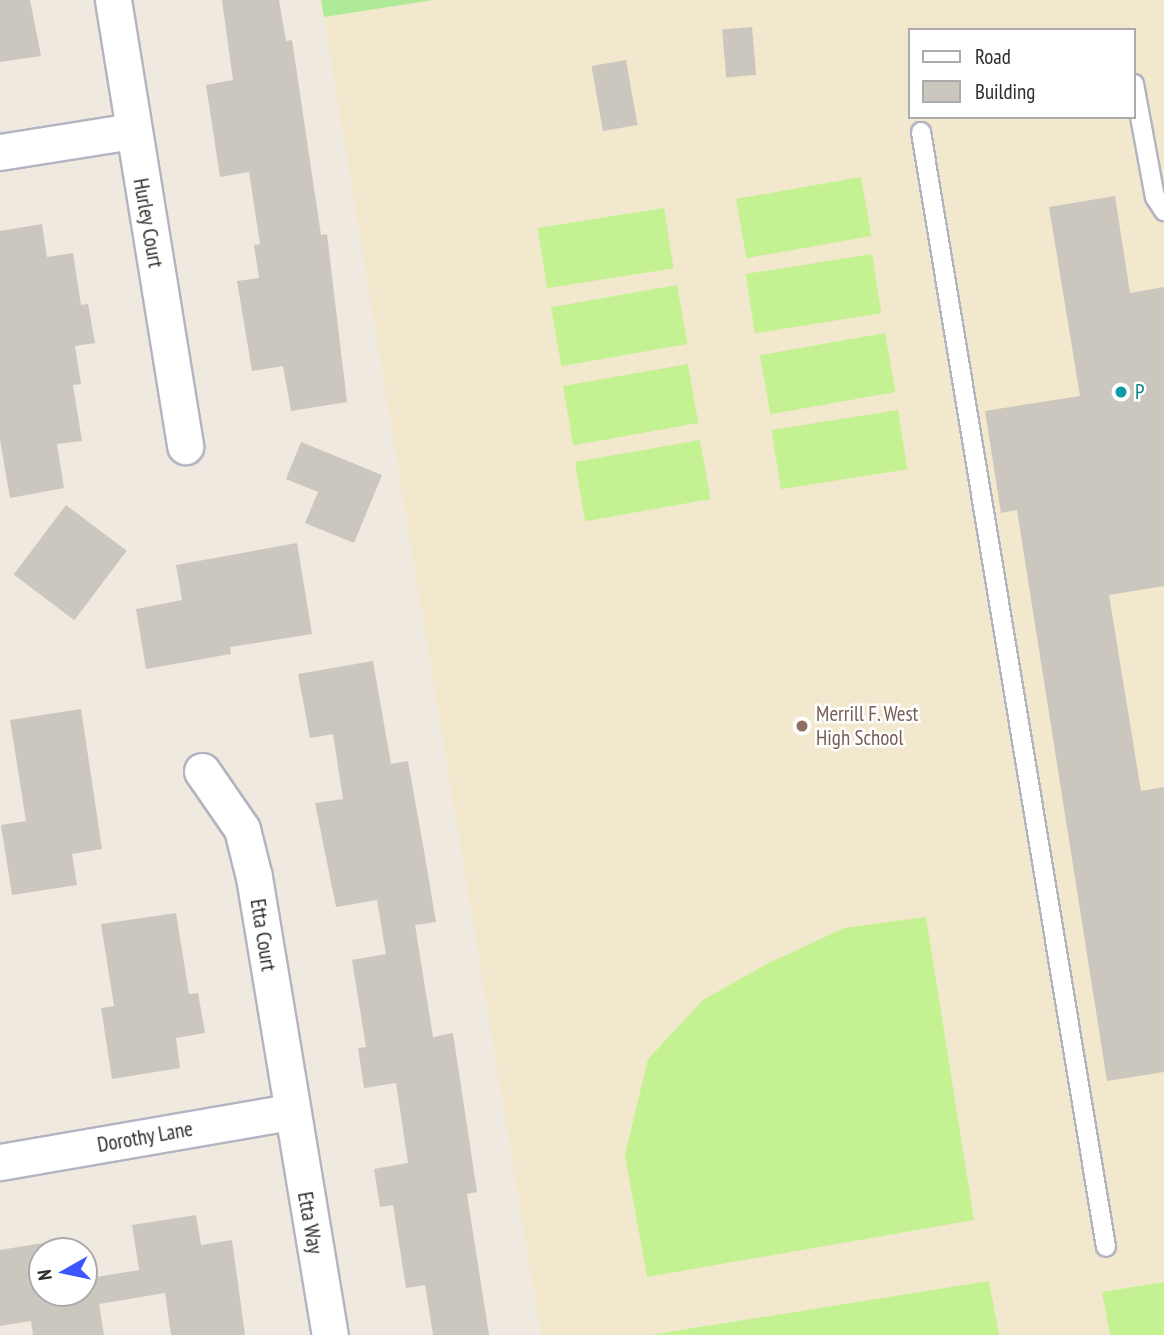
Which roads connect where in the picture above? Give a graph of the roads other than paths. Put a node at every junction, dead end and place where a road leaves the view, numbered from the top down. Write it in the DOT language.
graph roads {
  1 [pos="113,0"];
  2 [pos="1136,95"];
  3 [pos="132,131"];
  4 [pos="921,132"];
  5 [pos="0,152"];
  6 [pos="1164,211"];
  7 [pos="185,446"];
  8 [pos="202,771"];
  9 [pos="290,1112"];
  10 [pos="0,1162"];
  11 [pos="1106,1247"];
  12 [pos="330,1335"];
  1 -- 3 [label="street, Hurley Court"];
  2 -- 6 [label="lane"];
  3 -- 5 [label="street"];
  3 -- 7 [label="street, Hurley Court"];
  4 -- 11 [label="lane"];
  8 -- 9 [label="street, Etta Court"];
  9 -- 10 [label="street, Dorothy Lane"];
  9 -- 12 [label="street, Etta Way"];
}
